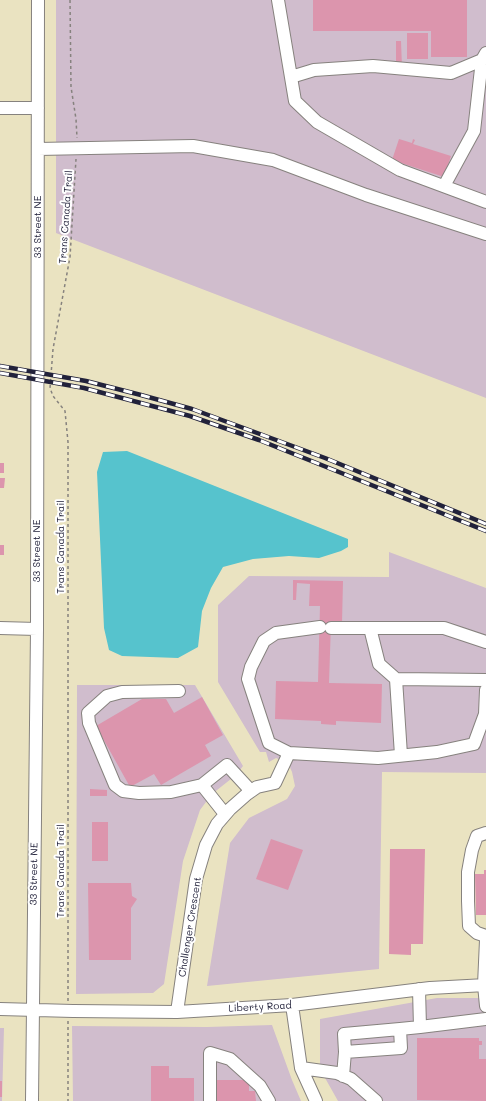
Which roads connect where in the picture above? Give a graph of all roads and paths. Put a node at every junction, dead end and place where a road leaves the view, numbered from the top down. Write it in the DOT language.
graph roads {
  1 [pos="38,0"];
  2 [pos="70,0"];
  3 [pos="278,0"];
  4 [pos="484,57"];
  5 [pos="292,77"];
  6 [pos="0,108"];
  7 [pos="38,108"];
  8 [pos="38,149"];
  9 [pos="77,149"];
  10 [pos="444,186"];
  11 [pos="486,202"];
  12 [pos="486,234"];
  13 [pos="0,628"];
  14 [pos="370,628"];
  15 [pos="36,629"];
  16 [pos="486,642"];
  17 [pos="396,679"];
  18 [pos="486,680"];
  19 [pos="486,690"];
  20 [pos="179,691"];
  21 [pos="289,753"];
  22 [pos="401,755"];
  23 [pos="202,785"];
  24 [pos="251,791"];
  25 [pos="225,814"];
  26 [pos="486,833"];
  27 [pos="486,936"];
  28 [pos="486,940"];
  29 [pos="485,985"];
  30 [pos="419,989"];
  31 [pos="292,1005"];
  32 [pos="486,1006"];
  33 [pos="0,1009"];
  34 [pos="33,1010"];
  35 [pos="68,1011"];
  36 [pos="177,1012"];
  37 [pos="486,1019"];
  38 [pos="420,1027"];
  39 [pos="400,1029"];
  40 [pos="344,1052"];
  41 [pos="301,1068"];
  42 [pos="343,1076"];
  43 [pos="32,1101"];
  44 [pos="68,1101"];
  45 [pos="210,1101"];
  46 [pos="270,1101"];
  47 [pos="316,1101"];
  48 [pos="376,1101"];
  1 -- 7 [label="street, 33 Street NE"];
  2 -- 9 [label="path, Trans Canada Trail"];
  3 -- 5 [label="street"];
  4 -- 5 [label="street"];
  4 -- 10 [label="street"];
  5 -- 10 [label="street"];
  6 -- 7 [label="street"];
  7 -- 8 [label="street, 33 Street NE"];
  8 -- 9 [label="street"];
  8 -- 15 [label="street, 33 Street NE"];
  9 -- 12 [label="street"];
  9 -- 35 [label="path, Trans Canada Trail"];
  10 -- 11 [label="street"];
  13 -- 15 [label="street"];
  14 -- 16 [label="street"];
  14 -- 17 [label="street"];
  14 -- 21 [label="street"];
  15 -- 34 [label="street, 33 Street NE"];
  17 -- 18 [label="street"];
  17 -- 22 [label="street"];
  19 -- 22 [label="street"];
  20 -- 23 [label="street"];
  21 -- 22 [label="street"];
  21 -- 24 [label="street, Challenger Crescent"];
  23 -- 24 [label="street"];
  23 -- 25 [label="street"];
  24 -- 25 [label="street, Challenger Crescent"];
  25 -- 36 [label="street, Challenger Crescent"];
  26 -- 27 [label="street"];
  28 -- 29 [label="street"];
  29 -- 30 [label="street, Liberty Road"];
  29 -- 32 [label="street"];
  30 -- 31 [label="street, Liberty Road"];
  30 -- 38 [label="street"];
  31 -- 36 [label="street, Liberty Road"];
  31 -- 41 [label="street"];
  33 -- 34 [label="street, Liberty Road"];
  34 -- 35 [label="street, Liberty Road"];
  34 -- 43 [label="street, 33 Street NE"];
  35 -- 36 [label="street, Liberty Road"];
  35 -- 44 [label="path, Trans Canada Trail"];
  37 -- 38 [label="street"];
  38 -- 39 [label="street"];
  39 -- 40 [label="street"];
  39 -- 40 [label="street"];
  40 -- 42 [label="street"];
  41 -- 42 [label="street"];
  41 -- 47 [label="street"];
  42 -- 48 [label="street"];
  45 -- 46 [label="street"];
}
